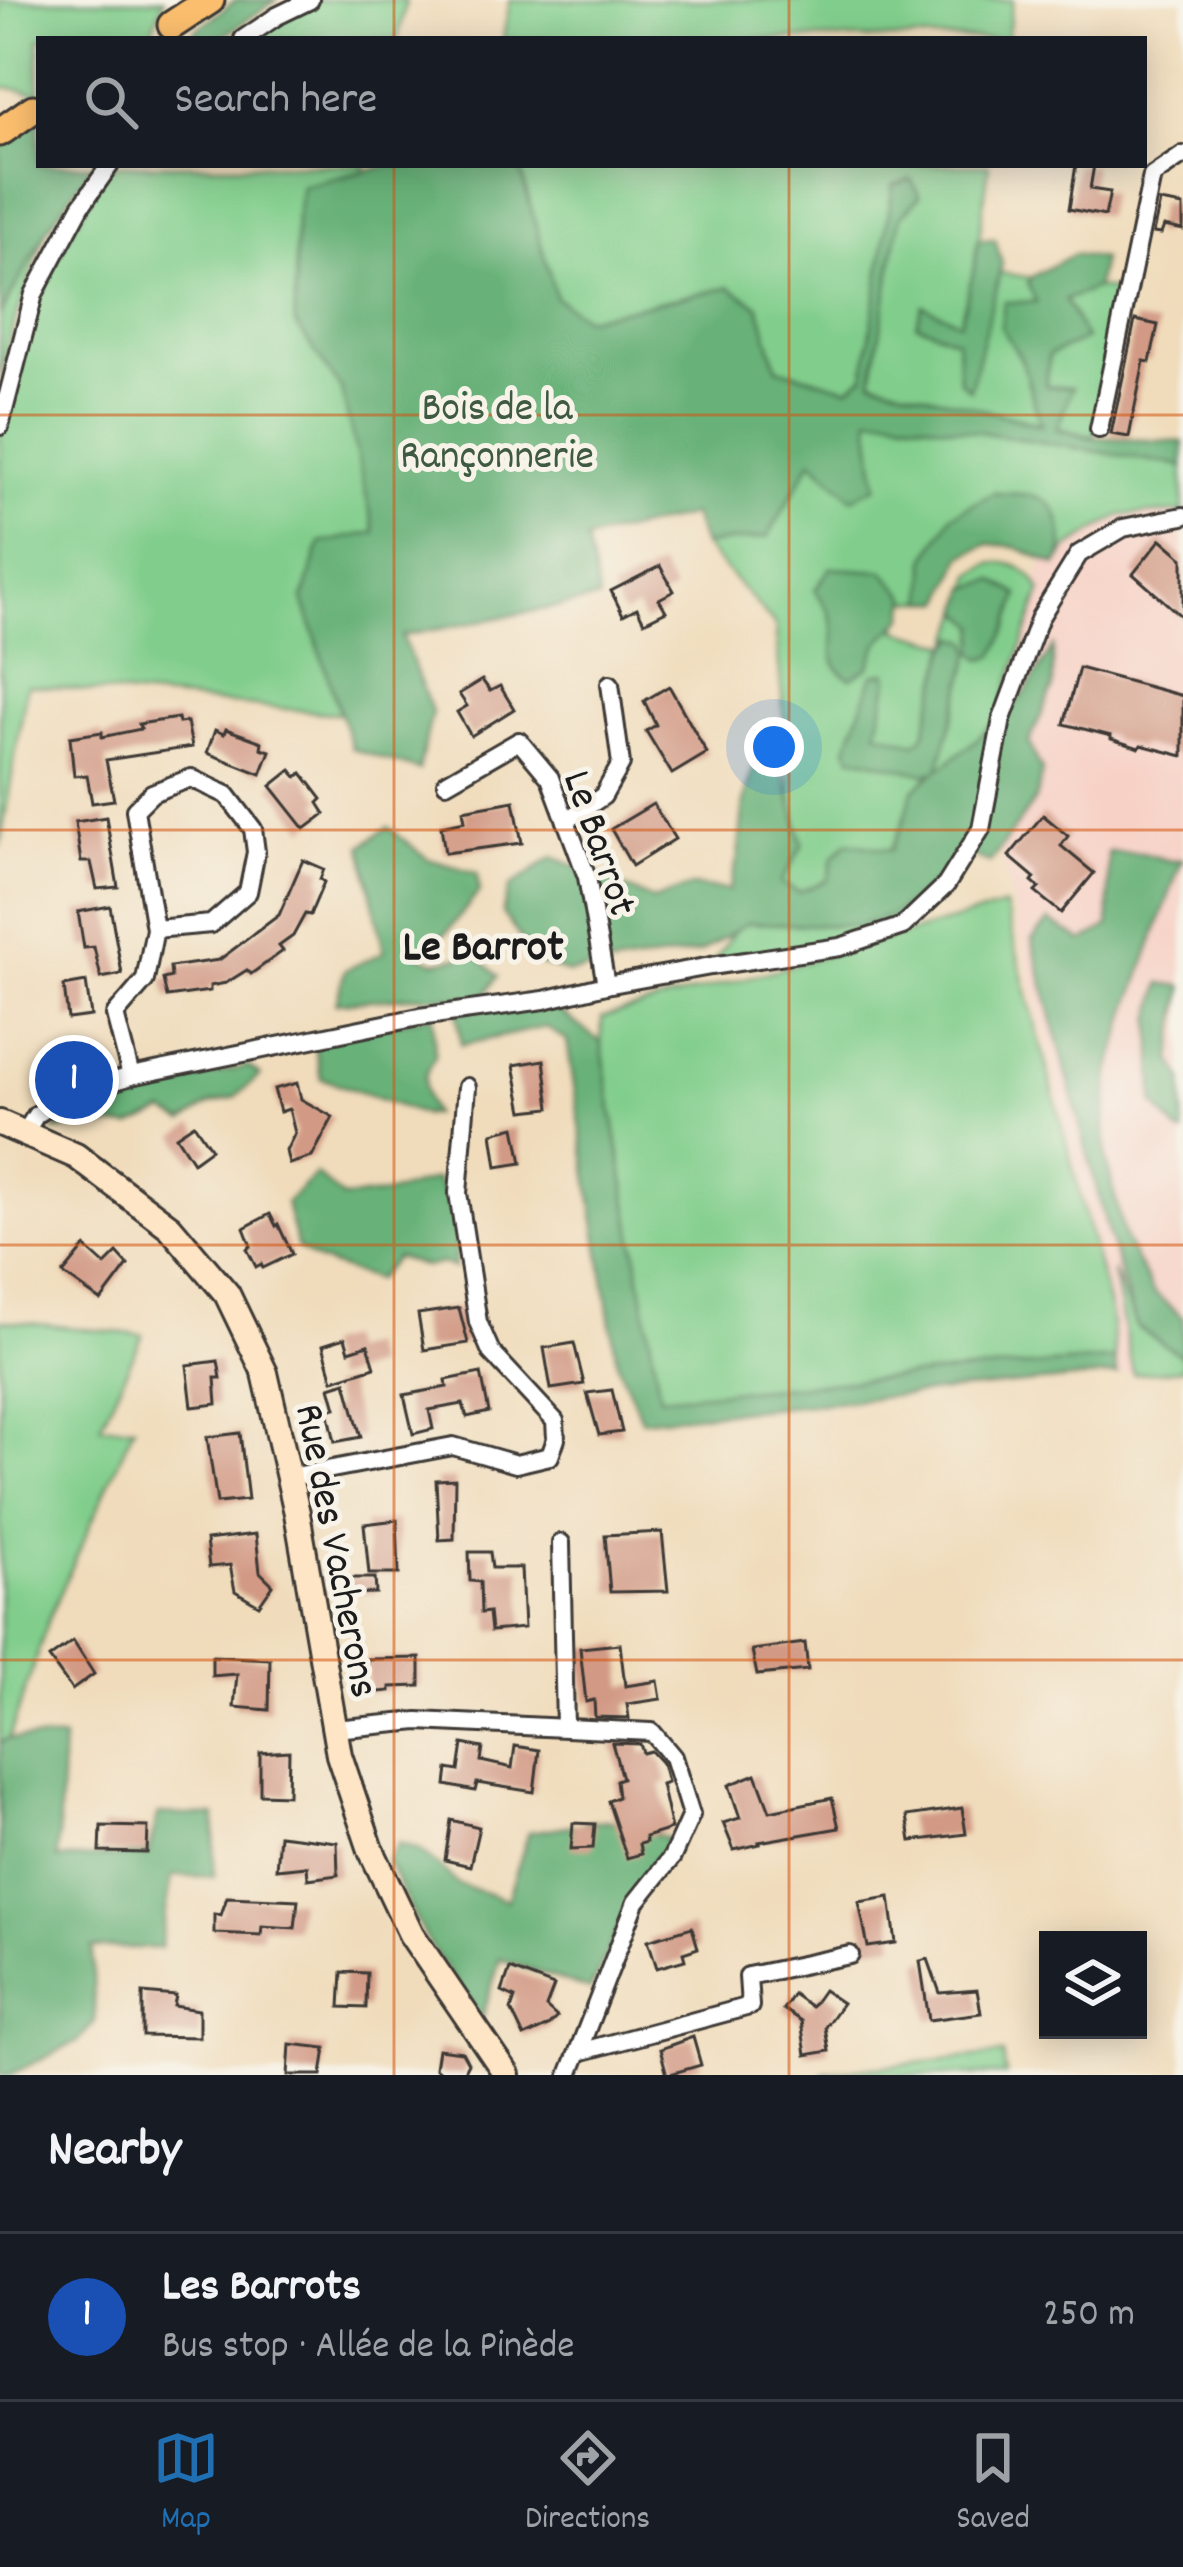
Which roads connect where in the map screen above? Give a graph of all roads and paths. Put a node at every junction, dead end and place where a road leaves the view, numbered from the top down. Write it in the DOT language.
graph roads {
  1 [pos="210,0"];
  2 [pos="310,0"];
  3 [pos="172,21"];
  4 [pos="248,36"];
  5 [pos="0,101"];
  6 [pos="36,109"];
  7 [pos="0,132"];
  8 [pos="1183,155"];
  9 [pos="108,168"];
  10 [pos="0,426"];
  11 [pos="1099,429"];
  12 [pos="1183,516"];
  13 [pos="610,684"];
  14 [pos="446,783"];
  15 [pos="566,820"];
  16 [pos="155,929"];
  17 [pos="606,985"];
  18 [pos="131,1076"];
  19 [pos="467,1087"];
  20 [pos="0,1123"];
  21 [pos="24,1134"];
  22 [pos="290,1478"];
  23 [pos="561,1543"];
  24 [pos="565,1727"];
  25 [pos="335,1729"];
  26 [pos="850,1955"];
  27 [pos="579,2052"];
  28 [pos="507,2075"];
  29 [pos="569,2075"];
  1 -- 3 [label="main road"];
  2 -- 4 [label="street"];
  5 -- 6 [label="main road"];
  6 -- 7 [label="main road"];
  8 -- 11 [label="street"];
  9 -- 10 [label="street"];
  12 -- 17 [label="street"];
  13 -- 15 [label="street"];
  14 -- 15 [label="street, Le Barrot"];
  15 -- 17 [label="street, Le Barrot"];
  16 -- 16 [label="street"];
  16 -- 18 [label="street"];
  17 -- 18 [label="street"];
  18 -- 21 [label="street"];
  19 -- 22 [label="street"];
  20 -- 21 [label="street, Rue des Vacherons"];
  21 -- 22 [label="street, Rue des Vacherons"];
  22 -- 25 [label="street, Rue des Vacherons"];
  23 -- 24 [label="street"];
  24 -- 25 [label="street"];
  24 -- 27 [label="street"];
  25 -- 28 [label="street, Rue des Vacherons"];
  26 -- 27 [label="street"];
  27 -- 29 [label="street"];
}
